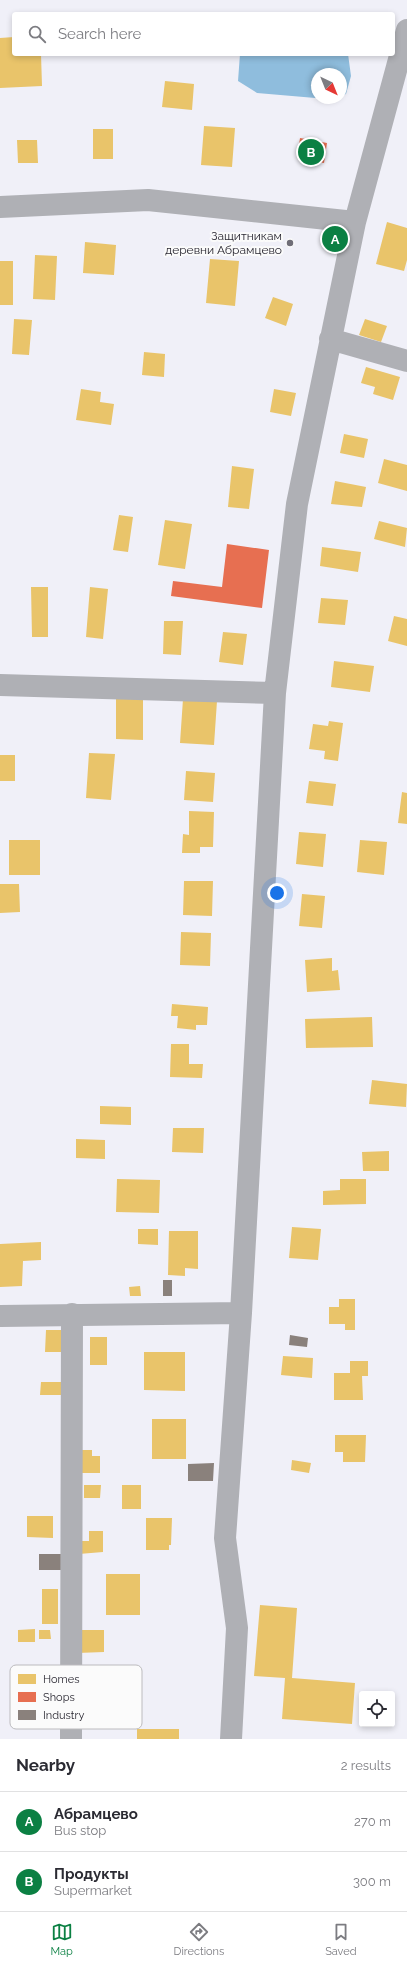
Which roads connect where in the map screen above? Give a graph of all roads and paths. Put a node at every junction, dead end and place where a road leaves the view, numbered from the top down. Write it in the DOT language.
graph roads {
  1 [pos="407,30"];
  2 [pos="0,207"];
  3 [pos="355,222"];
  4 [pos="330,339"];
  5 [pos="407,361"];
  6 [pos="0,685"];
  7 [pos="275,693"];
  8 [pos="241,1313"];
  9 [pos="72,1314"];
  10 [pos="0,1316"];
  11 [pos="71,1665"];
  12 [pos="71,1729"];
  13 [pos="71,1739"];
  14 [pos="231,1739"];
  1 -- 3 [label="street"];
  2 -- 3 [label="street"];
  3 -- 4 [label="street"];
  4 -- 5 [label="street"];
  4 -- 7 [label="street"];
  6 -- 7 [label="street"];
  7 -- 8 [label="street"];
  8 -- 9 [label="street"];
  8 -- 14 [label="street"];
  9 -- 10 [label="street"];
  9 -- 11 [label="street"];
  12 -- 13 [label="street"];
}
